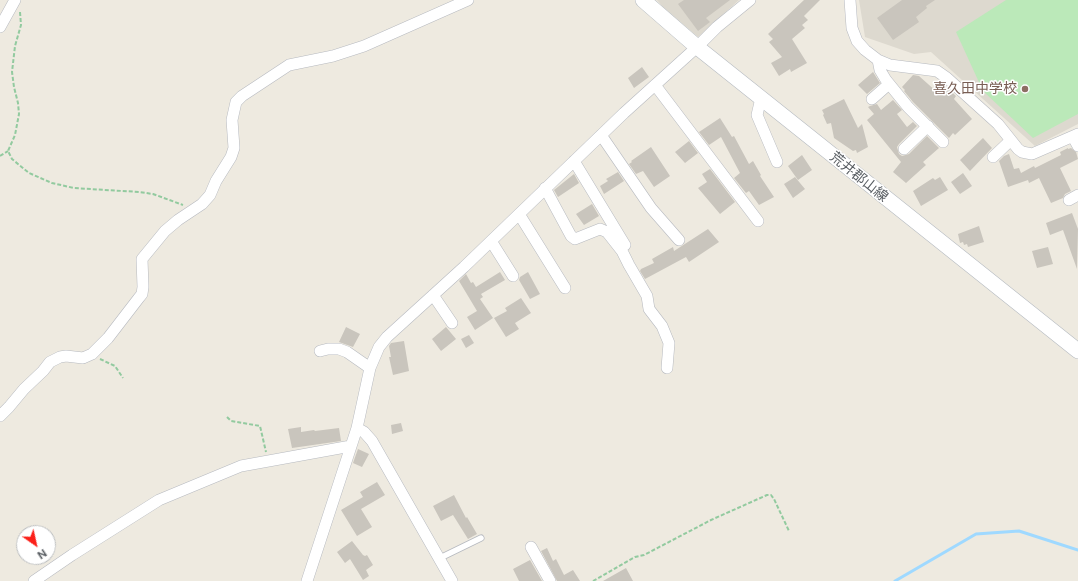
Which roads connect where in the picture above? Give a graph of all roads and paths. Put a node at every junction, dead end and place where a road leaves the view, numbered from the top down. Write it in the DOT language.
graph roads {
  1 [pos="468,0"];
  2 [pos="643,0"];
  3 [pos="750,0"];
  4 [pos="850,0"];
  5 [pos="18,4"];
  6 [pos="0,27"];
  7 [pos="697,47"];
  8 [pos="878,60"];
  9 [pos="889,84"];
  10 [pos="655,86"];
  11 [pos="761,98"];
  12 [pos="872,99"];
  13 [pos="928,126"];
  14 [pos="601,135"];
  15 [pos="1076,139"];
  16 [pos="1011,140"];
  17 [pos="943,142"];
  18 [pos="904,149"];
  19 [pos="8,151"];
  20 [pos="0,156"];
  21 [pos="993,157"];
  22 [pos="574,161"];
  23 [pos="777,162"];
  24 [pos="545,188"];
  25 [pos="193,209"];
  26 [pos="519,214"];
  27 [pos="758,221"];
  28 [pos="679,240"];
  29 [pos="491,241"];
  30 [pos="629,251"];
  31 [pos="513,276"];
  32 [pos="565,288"];
  33 [pos="433,295"];
  34 [pos="452,322"];
  35 [pos="320,351"];
  36 [pos="1078,352"];
  37 [pos="92,354"];
  38 [pos="370,368"];
  39 [pos="667,368"];
  40 [pos="123,378"];
  41 [pos="0,416"];
  42 [pos="227,417"];
  43 [pos="356,428"];
  44 [pos="351,446"];
  45 [pos="268,461"];
  46 [pos="789,531"];
  47 [pos="481,538"];
  48 [pos="531,547"];
  49 [pos="440,558"];
  50 [pos="34,581"];
  51 [pos="307,581"];
  52 [pos="452,581"];
  53 [pos="550,581"];
  54 [pos="593,581"];
  1 -- 25 [label="street"];
  2 -- 7 [label="main road, 荒井郡山線"];
  3 -- 7 [label="street"];
  4 -- 8 [label="street"];
  5 -- 6 [label="street"];
  5 -- 19 [label="path"];
  7 -- 10 [label="street"];
  7 -- 11 [label="main road, 荒井郡山線"];
  8 -- 9 [label="street"];
  8 -- 16 [label="street"];
  9 -- 12 [label="street"];
  9 -- 13 [label="street"];
  10 -- 14 [label="street"];
  10 -- 27 [label="street"];
  11 -- 23 [label="street"];
  11 -- 36 [label="main road, 荒井郡山線"];
  13 -- 17 [label="street"];
  13 -- 18 [label="street"];
  14 -- 22 [label="street"];
  14 -- 28 [label="street"];
  15 -- 16 [label="street"];
  16 -- 21 [label="street"];
  19 -- 20 [label="path"];
  19 -- 25 [label="path"];
  22 -- 24 [label="street"];
  22 -- 30 [label="street"];
  24 -- 26 [label="street"];
  24 -- 39 [label="street"];
  25 -- 37 [label="street"];
  26 -- 29 [label="street"];
  26 -- 32 [label="street"];
  29 -- 31 [label="street"];
  29 -- 33 [label="street"];
  33 -- 34 [label="street"];
  33 -- 38 [label="street"];
  35 -- 38 [label="street"];
  37 -- 40 [label="path"];
  37 -- 41 [label="street"];
  38 -- 43 [label="street"];
  42 -- 45 [label="path"];
  43 -- 44 [label="street"];
  43 -- 49 [label="street"];
  44 -- 45 [label="street"];
  44 -- 51 [label="street"];
  45 -- 50 [label="street"];
  46 -- 54 [label="path"];
  47 -- 49 [label="lane"];
  48 -- 53 [label="street"];
  49 -- 52 [label="street"];
}
